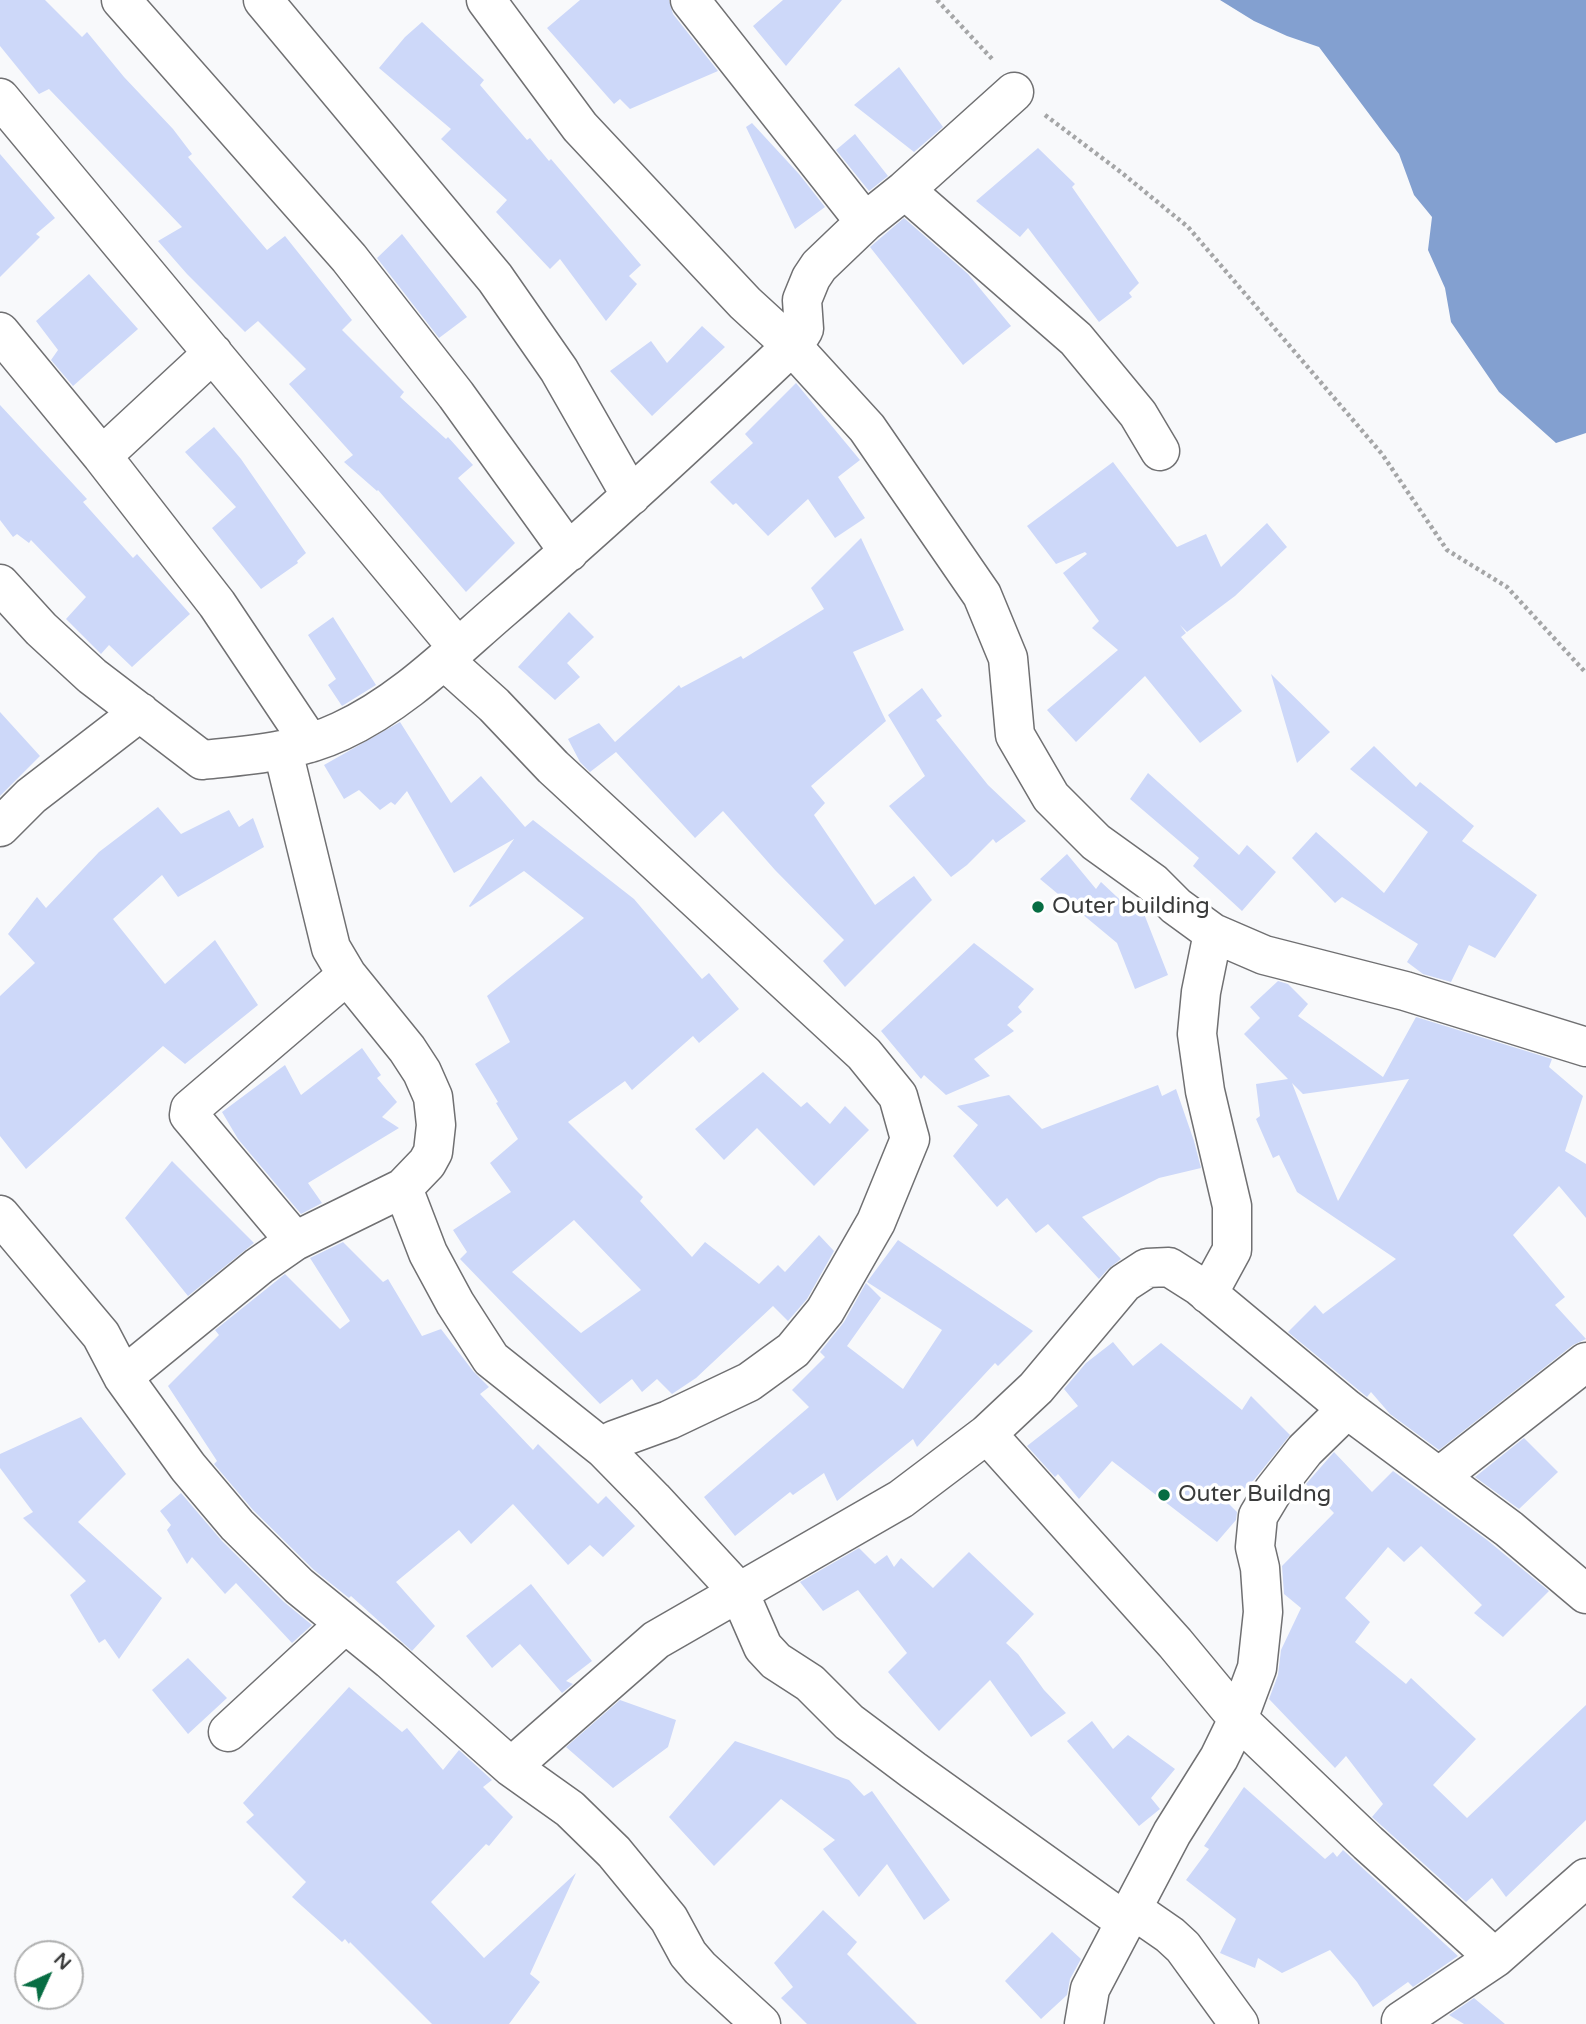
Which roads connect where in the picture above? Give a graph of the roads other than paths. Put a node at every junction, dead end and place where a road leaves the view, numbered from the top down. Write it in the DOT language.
graph roads {
  1 [pos="121,0"];
  2 [pos="263,0"];
  3 [pos="486,0"];
  4 [pos="691,0"];
  5 [pos="1014,92"];
  6 [pos="0,98"];
  7 [pos="905,190"];
  8 [pos="865,222"];
  9 [pos="0,332"];
  10 [pos="793,347"];
  11 [pos="213,353"];
  12 [pos="1160,451"];
  13 [pos="102,456"];
  14 [pos="632,496"];
  15 [pos="569,552"];
  16 [pos="0,584"];
  17 [pos="451,654"];
  18 [pos="140,712"];
  19 [pos="297,747"];
  20 [pos="0,827"];
  21 [pos="1213,933"];
  22 [pos="347,975"];
  23 [pos="1586,1046"];
  24 [pos="403,1188"];
  25 [pos="0,1215"];
  26 [pos="295,1241"];
  27 [pos="1208,1294"];
  28 [pos="1586,1362"];
  29 [pos="123,1377"];
  30 [pos="1347,1409"];
  31 [pos="987,1434"];
  32 [pos="604,1449"];
  33 [pos="1440,1477"];
  34 [pos="739,1592"];
  35 [pos="1586,1594"];
  36 [pos="345,1624"];
  37 [pos="1238,1718"];
  38 [pos="228,1732"];
  39 [pos="511,1767"];
  40 [pos="1586,1878"];
  41 [pos="1128,1914"];
  42 [pos="1495,1958"];
  43 [pos="1401,2021"];
  44 [pos="761,2024"];
  45 [pos="1084,2024"];
  46 [pos="1239,2024"];
  1 -- 15 [label="street"];
  2 -- 14 [label="street"];
  3 -- 10 [label="street"];
  4 -- 8 [label="street"];
  5 -- 7 [label="street"];
  6 -- 11 [label="street"];
  7 -- 8 [label="street"];
  7 -- 12 [label="street"];
  8 -- 10 [label="street"];
  9 -- 13 [label="street"];
  10 -- 14 [label="street"];
  10 -- 21 [label="street"];
  11 -- 13 [label="street"];
  11 -- 17 [label="street"];
  13 -- 19 [label="street"];
  14 -- 15 [label="street"];
  15 -- 17 [label="street"];
  16 -- 18 [label="street"];
  17 -- 19 [label="street"];
  17 -- 32 [label="street"];
  18 -- 19 [label="street"];
  18 -- 20 [label="street"];
  19 -- 22 [label="street"];
  21 -- 23 [label="street"];
  21 -- 27 [label="street"];
  22 -- 24 [label="street"];
  22 -- 26 [label="street"];
  24 -- 26 [label="street"];
  24 -- 32 [label="street"];
  25 -- 29 [label="street"];
  26 -- 29 [label="street"];
  27 -- 30 [label="street"];
  27 -- 31 [label="street"];
  28 -- 33 [label="street"];
  29 -- 36 [label="street"];
  30 -- 33 [label="street"];
  30 -- 37 [label="street"];
  31 -- 34 [label="street"];
  31 -- 37 [label="street"];
  32 -- 34 [label="street"];
  33 -- 35 [label="street"];
  34 -- 39 [label="street"];
  34 -- 41 [label="street"];
  36 -- 38 [label="street"];
  36 -- 39 [label="street"];
  37 -- 41 [label="street"];
  37 -- 42 [label="street"];
  39 -- 44 [label="street"];
  40 -- 42 [label="street"];
  41 -- 45 [label="street"];
  41 -- 46 [label="street"];
  42 -- 43 [label="street"];
}
